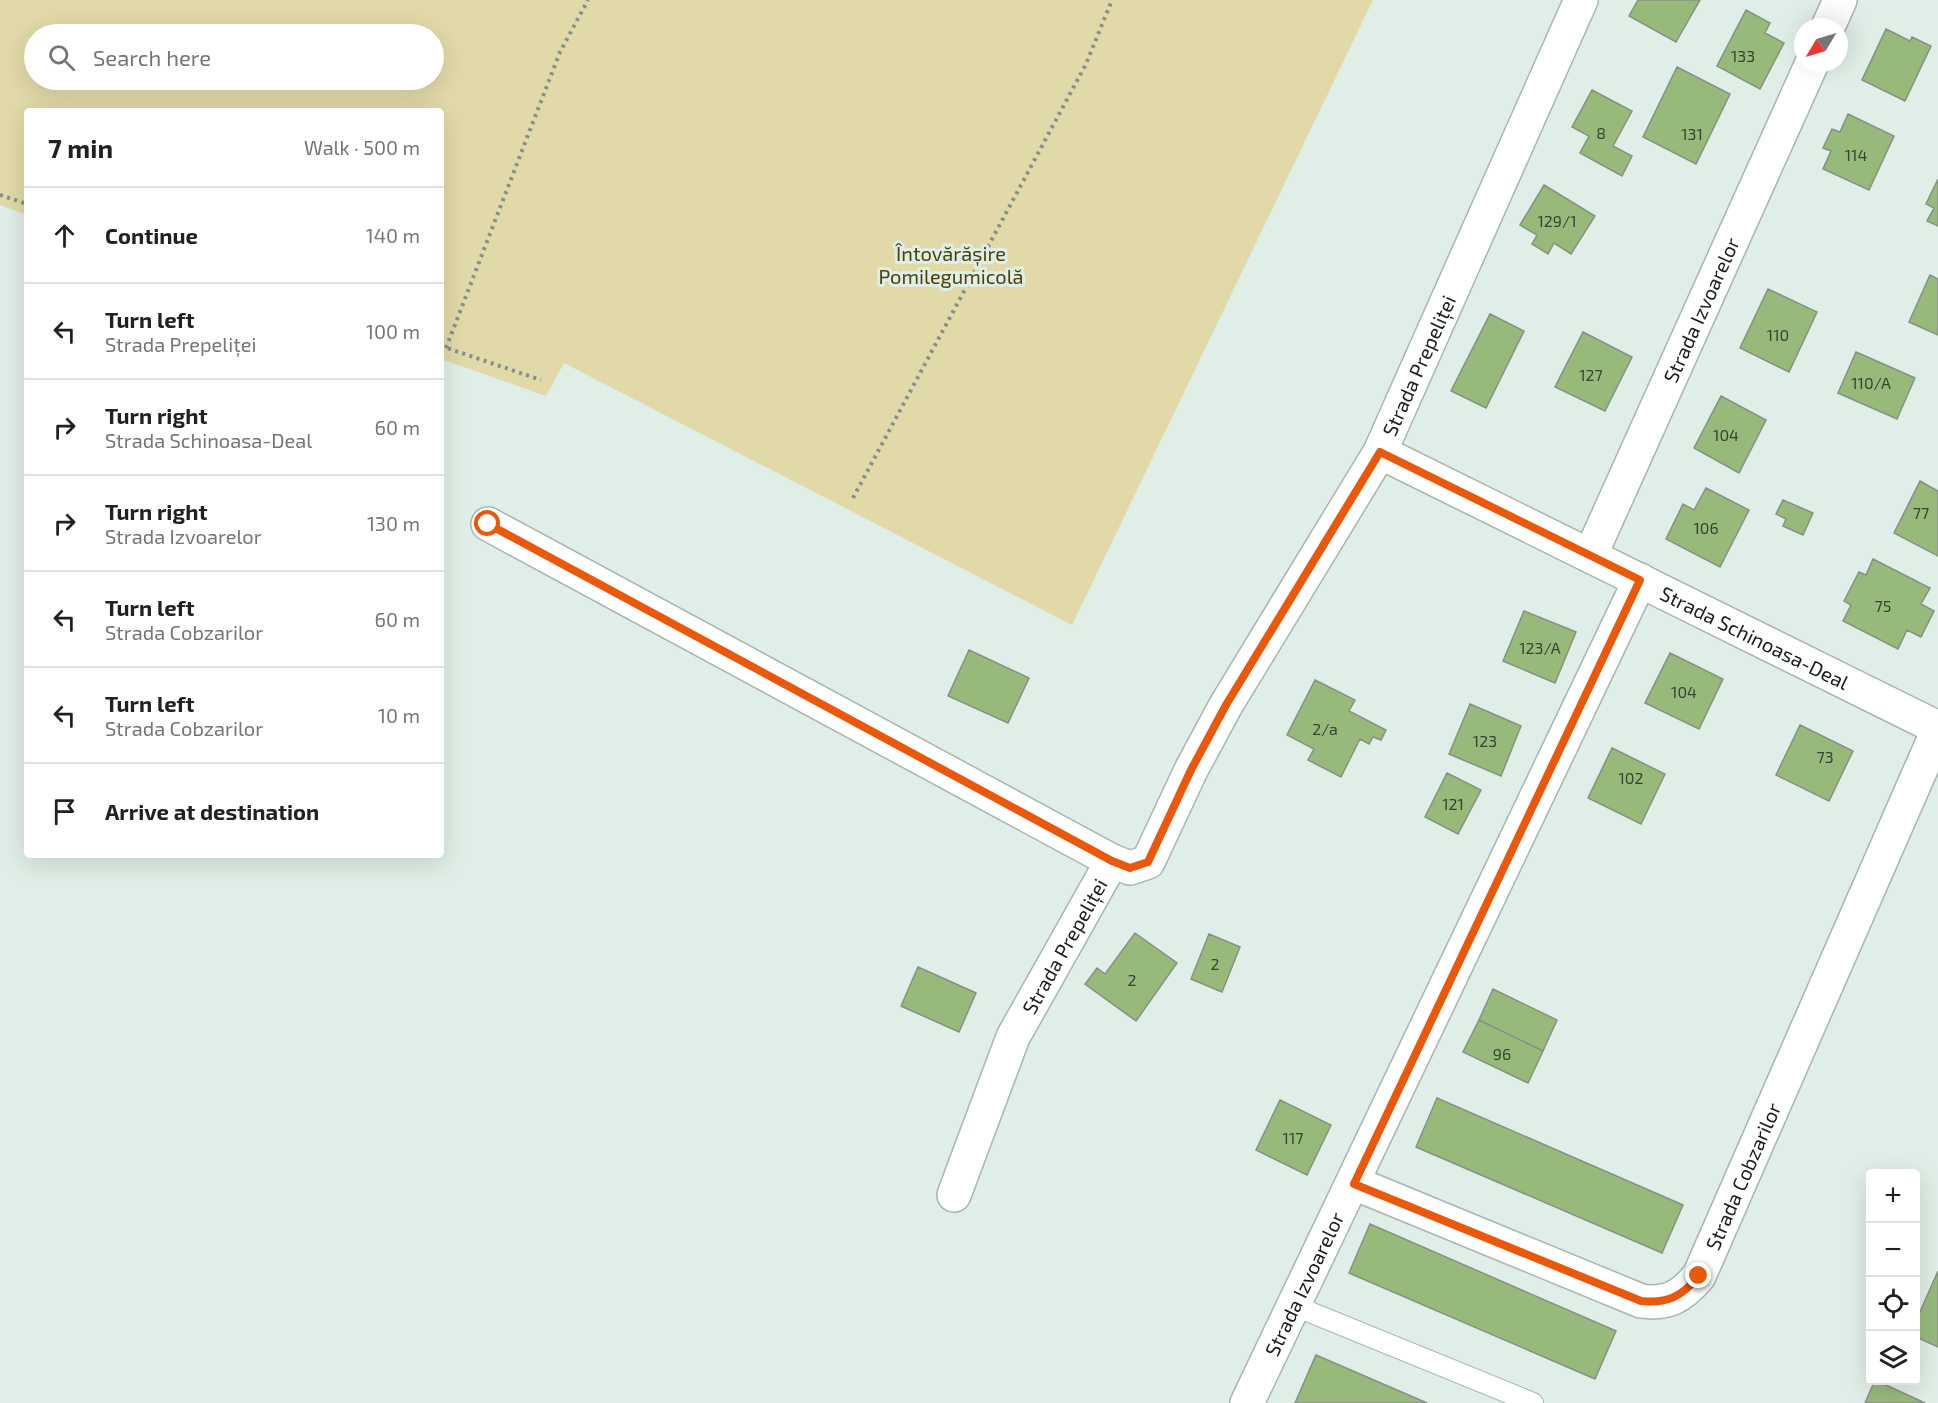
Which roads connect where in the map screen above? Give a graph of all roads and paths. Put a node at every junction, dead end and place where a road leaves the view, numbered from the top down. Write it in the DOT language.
graph roads {
  1 [pos="588,0"];
  2 [pos="1112,0"];
  3 [pos="1581,0"];
  4 [pos="1840,0"];
  5 [pos="1832,18"];
  6 [pos="1808,72"];
  7 [pos="0,195"];
  8 [pos="24,203"];
  9 [pos="444,344"];
  10 [pos="444,347"];
  11 [pos="541,380"];
  12 [pos="1380,452"];
  13 [pos="853,498"];
  14 [pos="488,524"];
  15 [pos="1590,556"];
  16 [pos="1640,580"];
  17 [pos="1938,729"];
  18 [pos="1112,861"];
  19 [pos="1354,1184"];
  20 [pos="954,1195"];
  21 [pos="1296,1306"];
  22 [pos="1247,1403"];
  23 [pos="1533,1403"];
  1 -- 9 [label="path"];
  2 -- 13 [label="path"];
  3 -- 12 [label="street, Strada Prepeliței"];
  4 -- 5 [label="street"];
  6 -- 15 [label="street, Strada Izvoarelor"];
  7 -- 8 [label="path"];
  10 -- 11 [label="path"];
  12 -- 15 [label="street, Strada Schinoasa-Deal"];
  12 -- 18 [label="street, Strada Prepeliței"];
  14 -- 18 [label="street"];
  15 -- 16 [label="street, Strada Schinoasa-Deal"];
  16 -- 17 [label="street, Strada Schinoasa-Deal"];
  16 -- 19 [label="street, Strada Izvoarelor"];
  17 -- 19 [label="street, Strada Cobzarilor"];
  18 -- 20 [label="street, Strada Prepeliței"];
  19 -- 21 [label="street, Strada Izvoarelor"];
  21 -- 22 [label="street, Strada Izvoarelor"];
  21 -- 23 [label="lane"];
}
